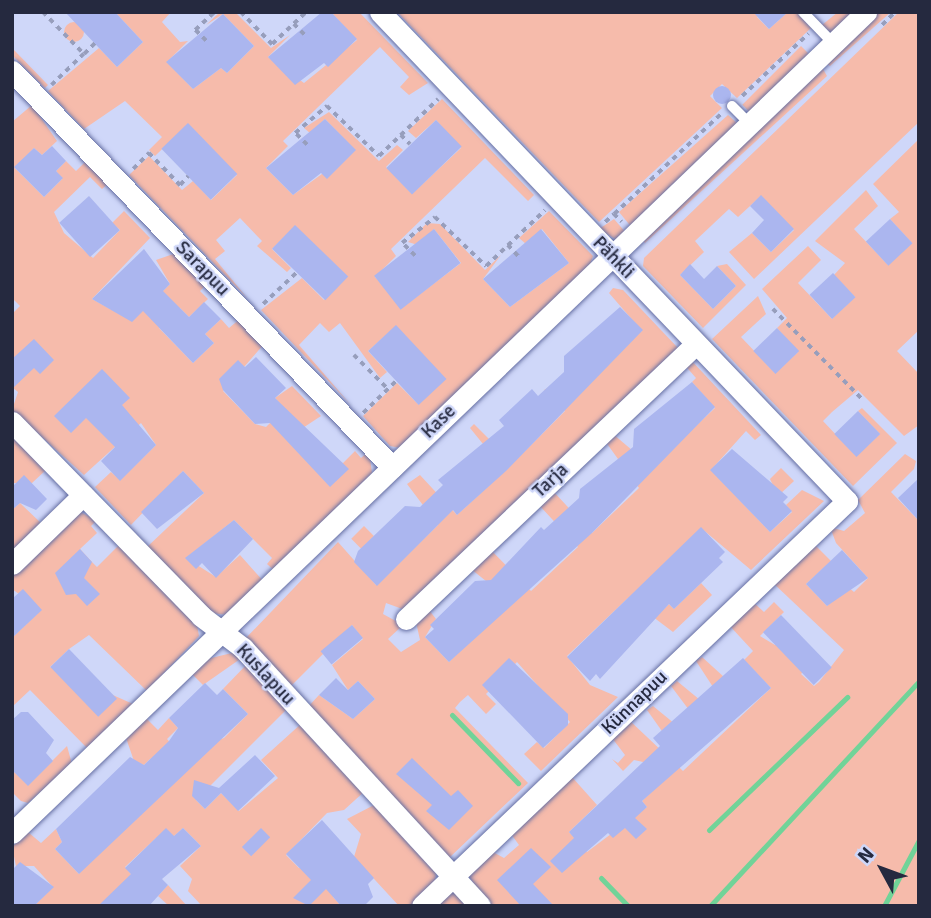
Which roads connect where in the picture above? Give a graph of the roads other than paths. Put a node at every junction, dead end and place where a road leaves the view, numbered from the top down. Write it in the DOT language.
graph roads {
  1 [pos="380,12"];
  2 [pos="803,12"];
  3 [pos="866,12"];
  4 [pos="834,44"];
  5 [pos="12,71"];
  6 [pos="732,106"];
  7 [pos="750,124"];
  8 [pos="612,257"];
  9 [pos="696,344"];
  10 [pos="12,422"];
  11 [pos="392,467"];
  12 [pos="83,495"];
  13 [pos="848,501"];
  14 [pos="12,564"];
  15 [pos="405,619"];
  16 [pos="222,633"];
  17 [pos="12,832"];
  18 [pos="452,877"];
  19 [pos="422,906"];
  20 [pos="480,906"];
  1 -- 8 [label="street, Pähkli"];
  2 -- 4 [label="lane"];
  3 -- 4 [label="street, Kase"];
  4 -- 7 [label="street, Kase"];
  5 -- 11 [label="street, Sarapuu"];
  6 -- 7 [label="lane"];
  7 -- 8 [label="street, Kase"];
  8 -- 9 [label="street, Pähkli"];
  8 -- 11 [label="street, Kase"];
  9 -- 13 [label="street, Pähkli"];
  9 -- 15 [label="street, Tarja"];
  10 -- 12 [label="street, Kuslapuu"];
  11 -- 16 [label="street, Kase"];
  12 -- 14 [label="street"];
  12 -- 16 [label="street, Kuslapuu"];
  13 -- 18 [label="street, Künnapuu"];
  16 -- 17 [label="street, Kase"];
  16 -- 18 [label="street, Kuslapuu"];
  18 -- 19 [label="street, Künnapuu"];
  18 -- 20 [label="street, Kuslapuu"];
}
